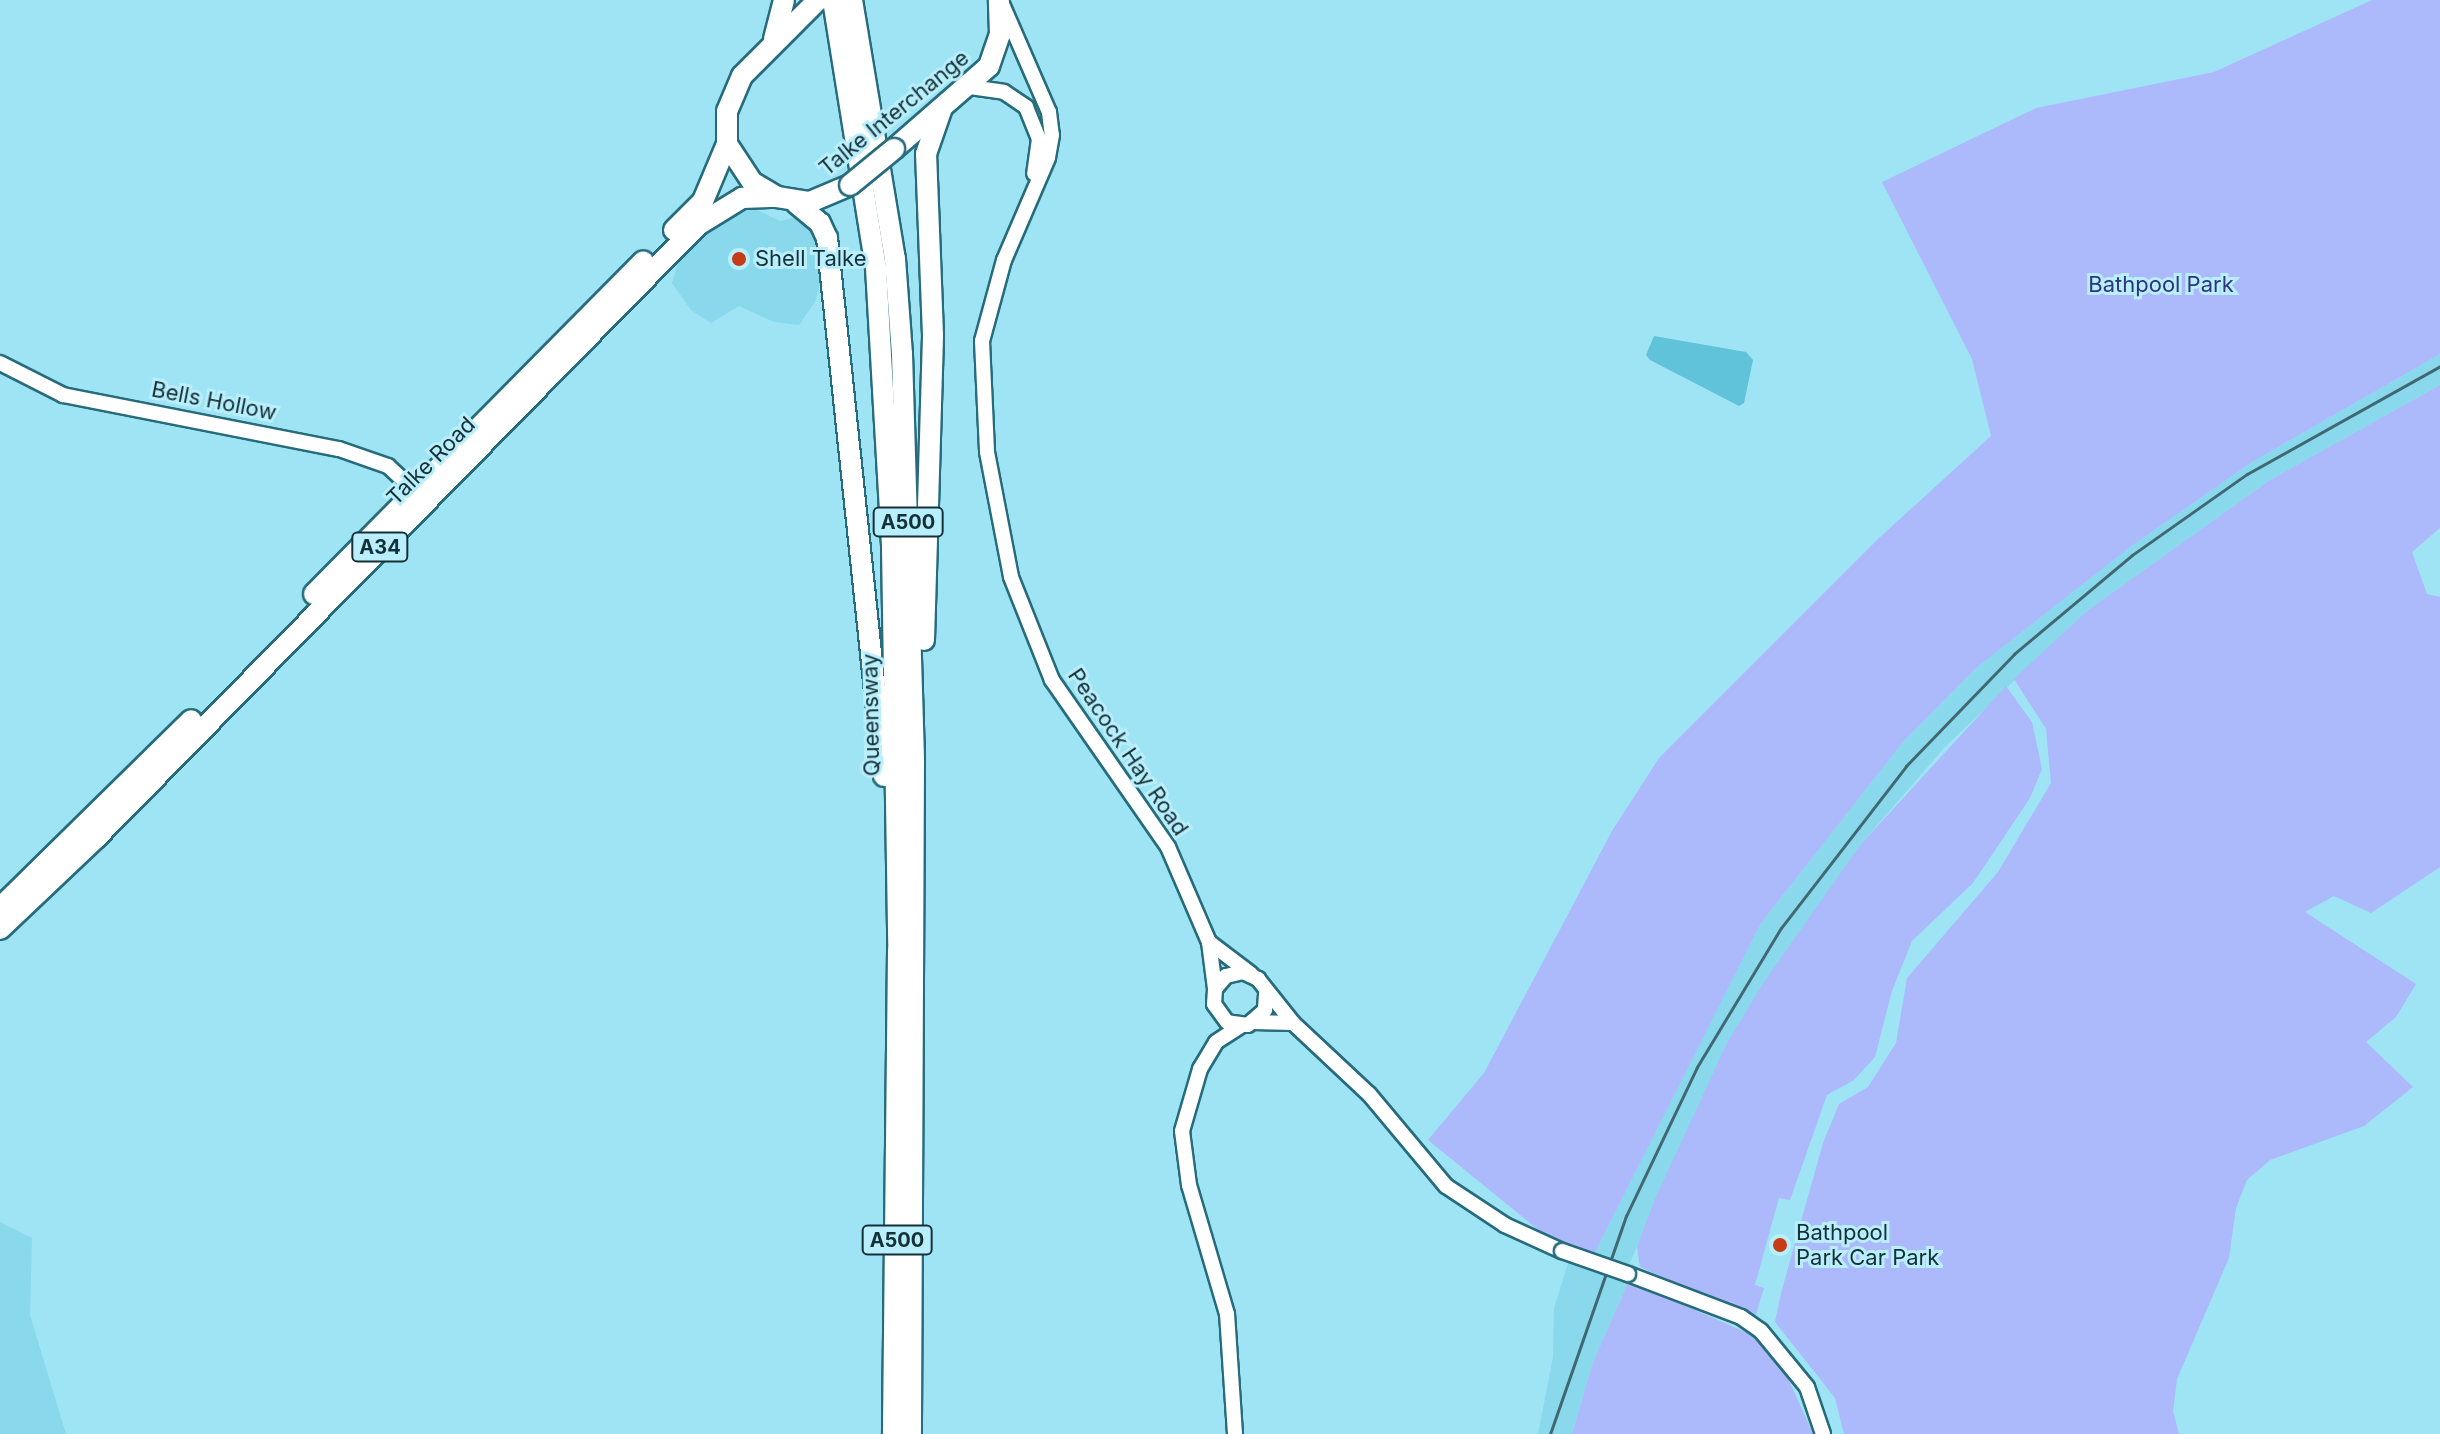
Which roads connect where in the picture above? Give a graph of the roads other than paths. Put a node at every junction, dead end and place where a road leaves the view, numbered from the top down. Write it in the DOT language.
graph roads {
  1 [pos="784,0"];
  2 [pos="818,0"];
  3 [pos="833,0"];
  4 [pos="852,0"];
  5 [pos="1000,0"];
  6 [pos="770,46"];
  7 [pos="970,87"];
  8 [pos="941,111"];
  9 [pos="727,144"];
  10 [pos="786,200"];
  11 [pos="1027,206"];
  12 [pos="0,363"];
  13 [pos="414,490"];
  14 [pos="915,865"];
  15 [pos="0,908"];
  16 [pos="0,929"];
  17 [pos="1209,942"];
  18 [pos="898,951"];
  19 [pos="1251,974"];
  20 [pos="1266,994"];
  21 [pos="1214,996"];
  22 [pos="1293,1023"];
  23 [pos="1247,1024"];
  24 [pos="1216,1042"];
  25 [pos="893,1434"];
  26 [pos="911,1434"];
  27 [pos="1235,1434"];
  28 [pos="1823,1434"];
  1 -- 6 [label="highway"];
  2 -- 6 [label="highway"];
  3 -- 18 [label="highway, Queensway / A500"];
  4 -- 14 [label="highway, Queensway / A500"];
  5 -- 7 [label="highway, Talke Interchange"];
  5 -- 11 [label="street, Peacock Hay Road"];
  6 -- 9 [label="highway"];
  7 -- 8 [label="highway, Talke Interchange"];
  7 -- 11 [label="street, Peacock Hay Road"];
  8 -- 10 [label="highway, Talke Interchange, bridge"];
  8 -- 14 [label="highway, A500"];
  9 -- 10 [label="highway"];
  9 -- 13 [label="highway, Talke Road / A34"];
  10 -- 16 [label="highway, Talke Road / A34"];
  10 -- 18 [label="highway"];
  11 -- 17 [label="street, Peacock Hay Road"];
  12 -- 13 [label="street, Bells Hollow"];
  13 -- 15 [label="highway, Talke Road / A34"];
  14 -- 26 [label="highway, Queensway / A500"];
  17 -- 19 [label="street, Peacock Hay Road"];
  17 -- 21 [label="street"];
  18 -- 25 [label="highway, Queensway / A500"];
  19 -- 20 [label="street, Peacock Hay Road"];
  19 -- 21 [label="street"];
  20 -- 22 [label="street, Peacock Hay Road"];
  20 -- 23 [label="street"];
  21 -- 23 [label="street"];
  21 -- 24 [label="street"];
  22 -- 23 [label="street"];
  22 -- 28 [label="street, Peacock Hay Road, bridge"];
  23 -- 24 [label="street"];
  24 -- 27 [label="street"];
}
